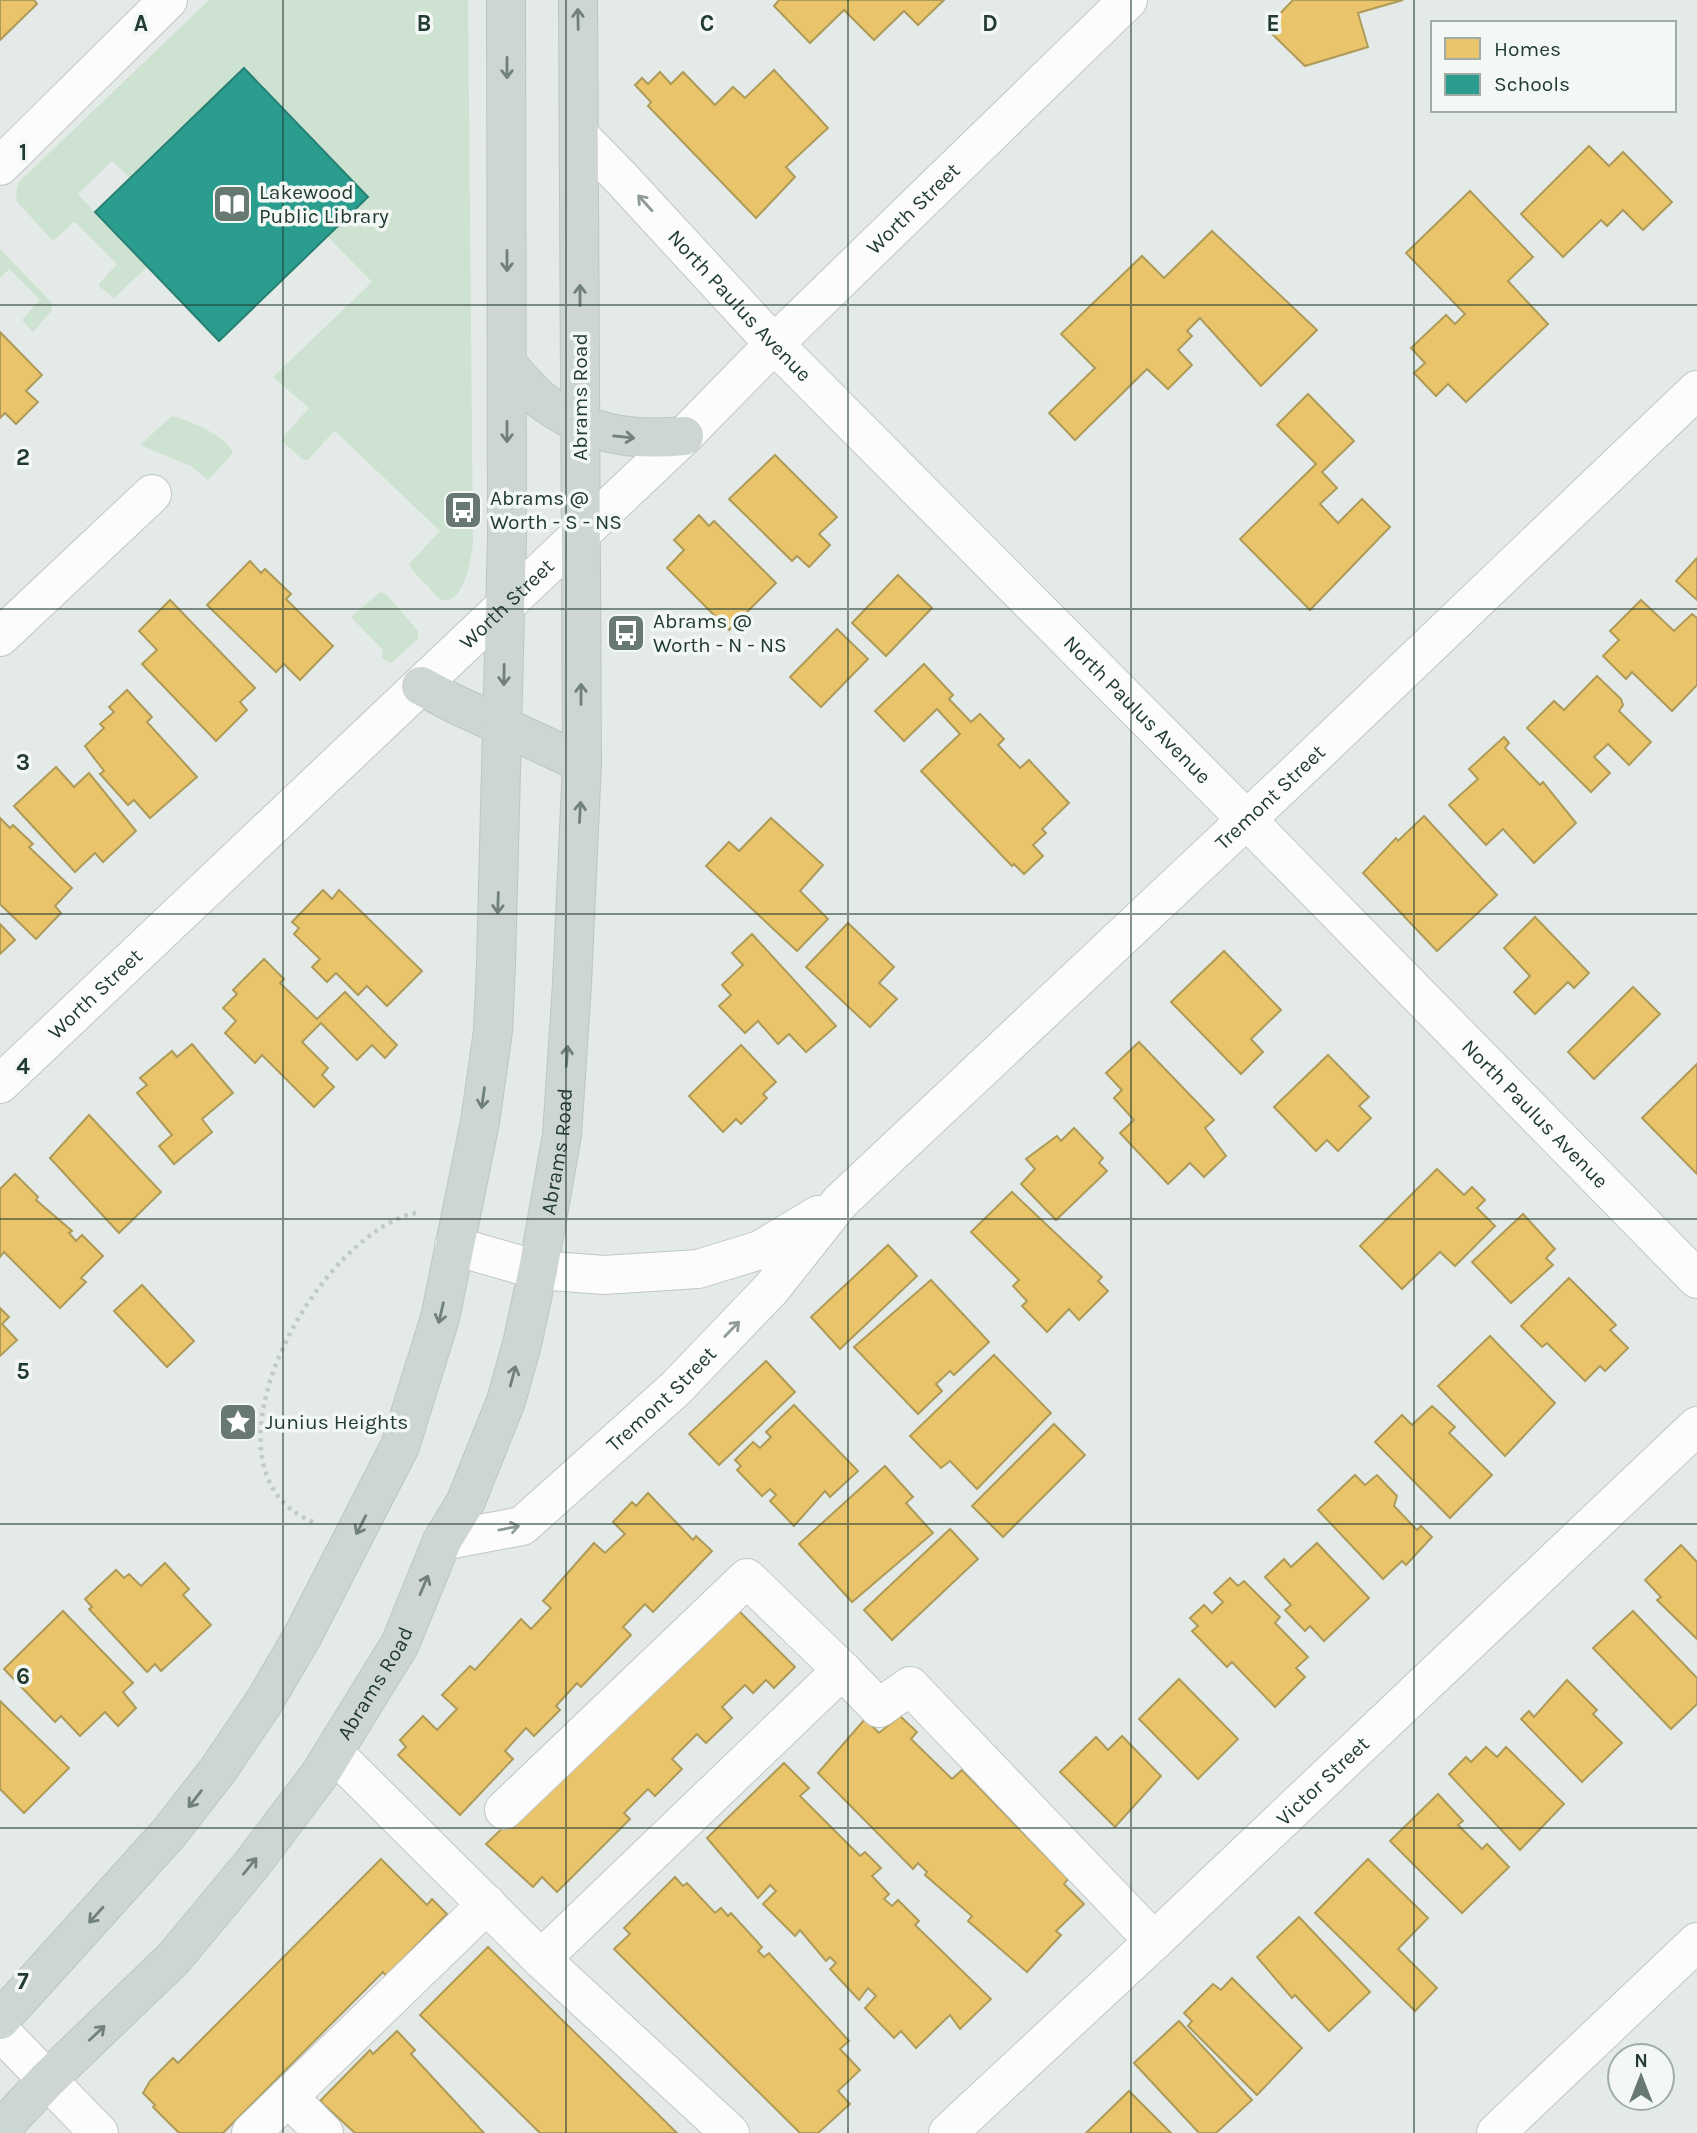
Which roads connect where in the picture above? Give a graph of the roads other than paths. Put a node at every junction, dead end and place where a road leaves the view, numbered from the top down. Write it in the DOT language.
graph roads {
  1 [pos="506,0"];
  2 [pos="578,0"];
  3 [pos="1128,0"];
  4 [pos="160,3"];
  5 [pos="580,136"];
  6 [pos="0,166"];
  7 [pos="774,344"];
  8 [pos="507,364"];
  9 [pos="1697,390"];
  10 [pos="581,424"];
  11 [pos="684,436"];
  12 [pos="152,494"];
  13 [pos="580,535"];
  14 [pos="505,607"];
  15 [pos="0,637"];
  16 [pos="421,685"];
  17 [pos="503,726"];
  18 [pos="582,763"];
  19 [pos="1246,819"];
  20 [pos="0,1084"];
  21 [pos="840,1202"];
  22 [pos="454,1246"];
  23 [pos="538,1270"];
  24 [pos="1697,1279"];
  25 [pos="1697,1426"];
  26 [pos="442,1542"];
  27 [pos="842,1670"];
  28 [pos="334,1753"];
  29 [pos="504,1810"];
  30 [pos="486,1905"];
  31 [pos="1154,1941"];
  32 [pos="1697,1942"];
  33 [pos="541,1959"];
  34 [pos="0,2020"];
  35 [pos="0,2031"];
  36 [pos="47,2080"];
  37 [pos="288,2097"];
  38 [pos="0,2130"];
  39 [pos="99,2133"];
  40 [pos="251,2133"];
  41 [pos="324,2133"];
  42 [pos="730,2133"];
  43 [pos="948,2133"];
  44 [pos="1496,2133"];
  1 -- 8 [label="main road, one-way"];
  5 -- 2 [label="main road, Abrams Road, one-way"];
  3 -- 7 [label="street, Worth Street"];
  4 -- 6 [label="street"];
  7 -- 5 [label="street, North Paulus Avenue, one-way"];
  10 -- 5 [label="main road, Abrams Road, one-way"];
  7 -- 11 [label="street, Worth Street"];
  7 -- 19 [label="street, North Paulus Avenue"];
  8 -- 10 [label="main road"];
  8 -- 14 [label="main road, one-way"];
  9 -- 19 [label="street, Tremont Street"];
  10 -- 11 [label="main road, one-way"];
  10 -- 13 [label="main road, Abrams Road"];
  11 -- 13 [label="street, Worth Street"];
  12 -- 15 [label="street"];
  13 -- 14 [label="street, Worth Street"];
  18 -- 13 [label="main road, Abrams Road, one-way"];
  14 -- 16 [label="street, Worth Street"];
  14 -- 17 [label="main road, one-way"];
  16 -- 17 [label="main road"];
  16 -- 20 [label="street, Worth Street"];
  17 -- 18 [label="main road"];
  17 -- 22 [label="main road, one-way"];
  23 -- 18 [label="main road, Abrams Road, one-way"];
  19 -- 21 [label="street, Tremont Street"];
  19 -- 24 [label="street, North Paulus Avenue"];
  21 -- 23 [label="street, Tremont Street"];
  26 -- 21 [label="street, Tremont Street, one-way"];
  22 -- 23 [label="street, Tremont Street"];
  22 -- 34 [label="main road, one-way"];
  26 -- 23 [label="main road, Abrams Road, one-way"];
  25 -- 31 [label="street, Victor Street"];
  28 -- 26 [label="main road, Abrams Road, one-way"];
  27 -- 29 [label="street"];
  27 -- 31 [label="street"];
  27 -- 33 [label="street"];
  28 -- 30 [label="street"];
  36 -- 28 [label="main road, Abrams Road, one-way"];
  30 -- 33 [label="street"];
  30 -- 37 [label="street"];
  31 -- 43 [label="street, Victor Street"];
  32 -- 44 [label="street"];
  33 -- 42 [label="street"];
  35 -- 36 [label="street"];
  36 -- 38 [label="main road, Abrams Road"];
  36 -- 39 [label="street"];
  37 -- 40 [label="street"];
  37 -- 41 [label="street"];
}
